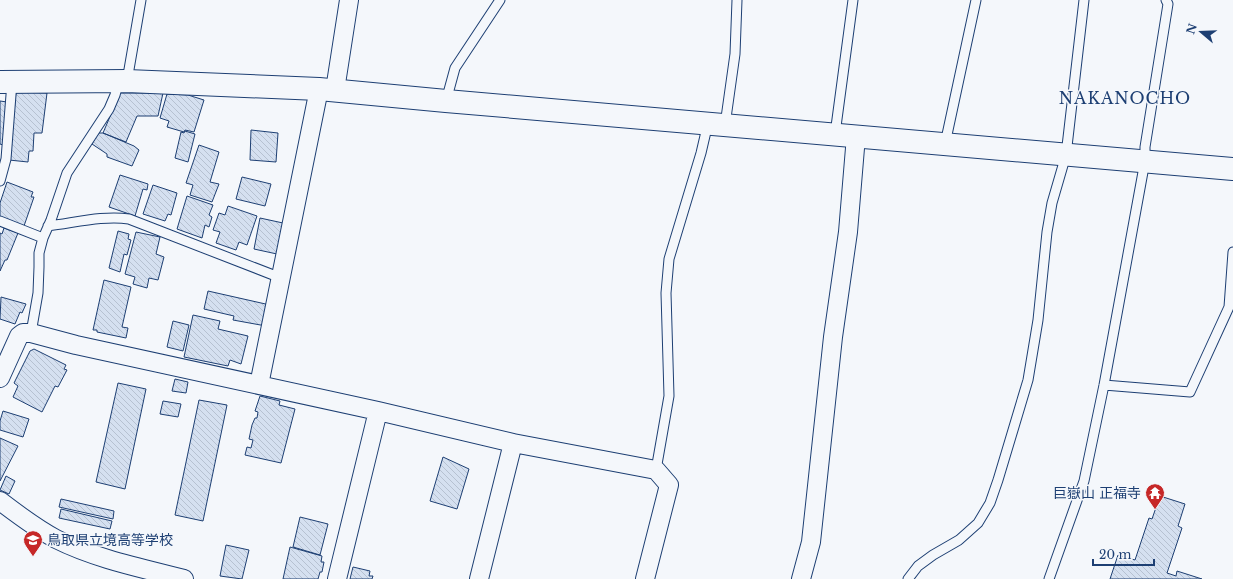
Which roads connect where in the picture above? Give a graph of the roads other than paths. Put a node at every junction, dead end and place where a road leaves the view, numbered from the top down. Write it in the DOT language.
graph roads {
  1 [pos="141,0"];
  2 [pos="349,0"];
  3 [pos="500,0"];
  4 [pos="738,0"];
  5 [pos="853,0"];
  6 [pos="976,0"];
  7 [pos="1084,0"];
  8 [pos="1166,0"];
  9 [pos="123,81"];
  10 [pos="6,82"];
  11 [pos="327,89"];
  12 [pos="446,101"];
  13 [pos="717,124"];
  14 [pos="845,135"];
  15 [pos="945,144"];
  16 [pos="1066,155"];
  17 [pos="1145,161"];
  18 [pos="1233,169"];
  19 [pos="0,181"];
  20 [pos="0,221"];
  21 [pos="48,226"];
  22 [pos="43,238"];
  23 [pos="1233,252"];
  24 [pos="281,278"];
  25 [pos="31,333"];
  26 [pos="0,378"];
  27 [pos="259,385"];
  28 [pos="1104,385"];
  29 [pos="378,411"];
  30 [pos="513,442"];
  31 [pos="656,470"];
  32 [pos="0,501"];
  33 [pos="184,579"];
  34 [pos="337,579"];
  35 [pos="479,579"];
  36 [pos="645,579"];
  37 [pos="801,579"];
  38 [pos="908,579"];
  39 [pos="1049,579"];
  1 -- 9 [label="lane"];
  2 -- 11 [label="street"];
  3 -- 12 [label="lane"];
  4 -- 13 [label="lane"];
  5 -- 14 [label="lane"];
  6 -- 15 [label="lane"];
  7 -- 16 [label="lane"];
  8 -- 17 [label="lane"];
  9 -- 10 [label="street"];
  9 -- 11 [label="street"];
  9 -- 21 [label="lane"];
  10 -- 19 [label="lane"];
  11 -- 12 [label="street"];
  11 -- 24 [label="street"];
  12 -- 13 [label="street"];
  13 -- 14 [label="street"];
  13 -- 31 [label="lane"];
  14 -- 15 [label="street"];
  14 -- 37 [label="street"];
  15 -- 16 [label="street"];
  16 -- 17 [label="street"];
  16 -- 38 [label="lane"];
  17 -- 18 [label="street"];
  17 -- 28 [label="lane"];
  20 -- 22 [label="lane"];
  21 -- 22 [label="lane"];
  21 -- 24 [label="lane"];
  22 -- 25 [label="lane"];
  23 -- 28 [label="lane"];
  24 -- 27 [label="street"];
  25 -- 26 [label="street"];
  25 -- 27 [label="street"];
  27 -- 29 [label="street"];
  28 -- 39 [label="lane"];
  29 -- 30 [label="street"];
  29 -- 34 [label="street"];
  30 -- 31 [label="street"];
  30 -- 35 [label="street"];
  31 -- 36 [label="street"];
  32 -- 33 [label="street"];
}
